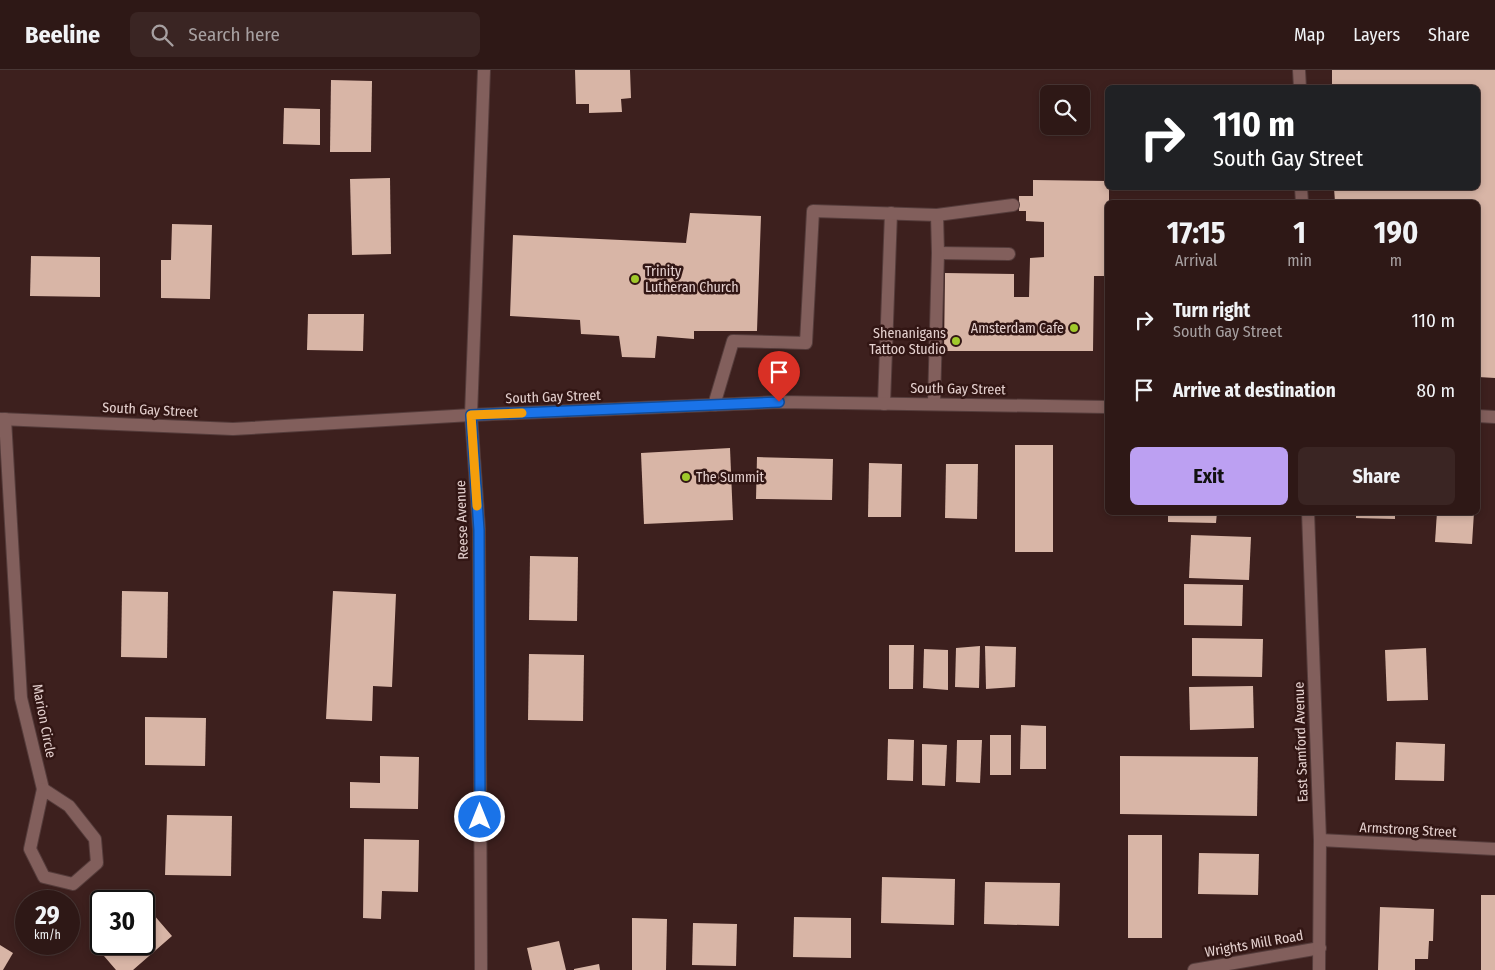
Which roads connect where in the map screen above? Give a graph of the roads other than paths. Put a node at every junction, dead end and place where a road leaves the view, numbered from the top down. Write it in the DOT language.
graph roads {
  1 [pos="484,70"];
  2 [pos="1299,70"];
  3 [pos="1300,85"];
  4 [pos="1013,205"];
  5 [pos="891,213"];
  6 [pos="937,215"];
  7 [pos="938,253"];
  8 [pos="1009,254"];
  9 [pos="884,404"];
  10 [pos="934,404"];
  11 [pos="714,405"];
  12 [pos="1105,407"];
  13 [pos="471,415"];
  14 [pos="1480,416"];
  15 [pos="1495,417"];
  16 [pos="2,419"];
  17 [pos="1308,515"];
  18 [pos="43,790"];
  19 [pos="1320,840"];
  20 [pos="1495,849"];
  21 [pos="1320,948"];
  22 [pos="481,970"];
  23 [pos="1194,970"];
  24 [pos="1319,970"];
  1 -- 13 [label="street, Reese Avenue"];
  2 -- 3 [label="street"];
  4 -- 6 [label="street"];
  5 -- 6 [label="street"];
  5 -- 9 [label="street"];
  5 -- 11 [label="street"];
  6 -- 7 [label="street"];
  7 -- 8 [label="street"];
  7 -- 10 [label="street"];
  9 -- 10 [label="street, South Gay Street"];
  9 -- 11 [label="street, South Gay Street"];
  10 -- 12 [label="street, South Gay Street"];
  11 -- 13 [label="street, South Gay Street"];
  13 -- 16 [label="street, South Gay Street"];
  13 -- 22 [label="street, Reese Avenue"];
  14 -- 15 [label="street"];
  16 -- 18 [label="street, Marion Circle"];
  17 -- 19 [label="street, East Samford Avenue"];
  18 -- 18 [label="street, Marion Circle"];
  19 -- 20 [label="street, Armstrong Street"];
  19 -- 21 [label="street, East Samford Avenue"];
  21 -- 23 [label="street, Wrights Mill Road"];
  21 -- 24 [label="street, East Samford Avenue"];
}
